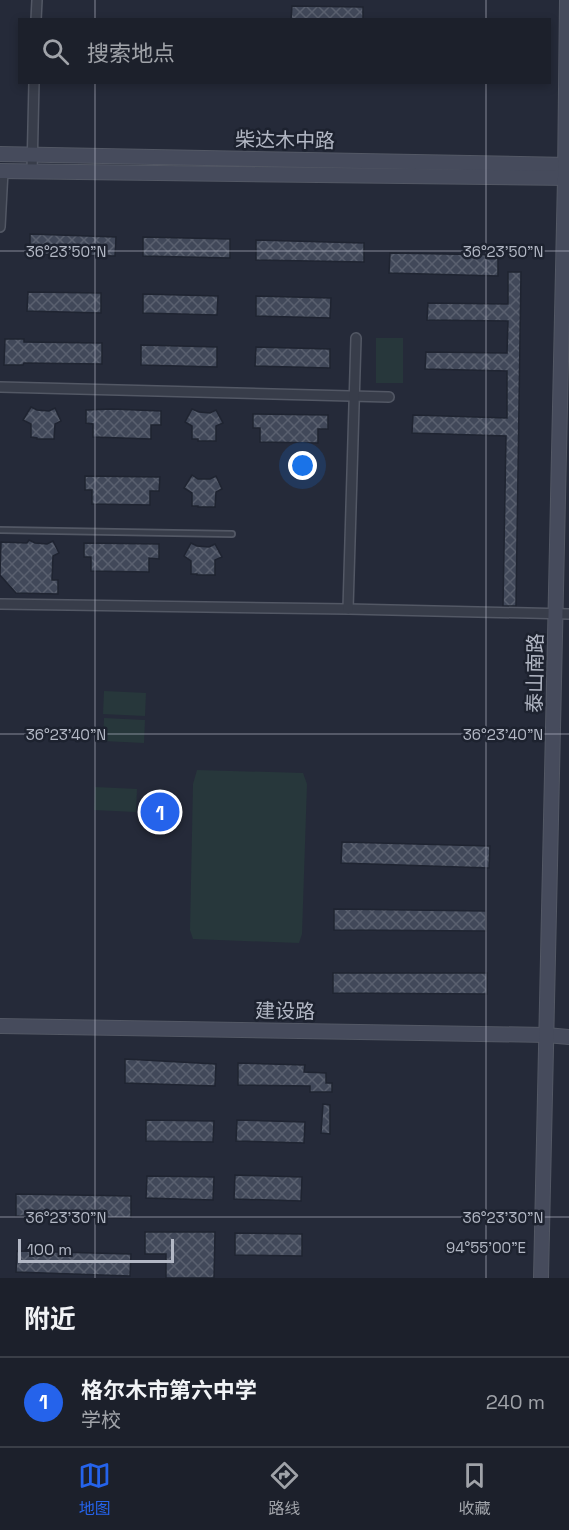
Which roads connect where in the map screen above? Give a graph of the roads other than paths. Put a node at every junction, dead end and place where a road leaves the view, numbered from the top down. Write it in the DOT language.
graph roads {
  1 [pos="37,0"];
  2 [pos="567,0"];
  3 [pos="36,18"];
  4 [pos="34,84"];
  5 [pos="0,154"];
  6 [pos="32,154"];
  7 [pos="1,171"];
  8 [pos="567,171"];
  9 [pos="32,172"];
  10 [pos="0,227"];
  11 [pos="356,338"];
  12 [pos="0,387"];
  13 [pos="354,396"];
  14 [pos="389,397"];
  15 [pos="0,530"];
  16 [pos="232,534"];
  17 [pos="0,604"];
  18 [pos="348,609"];
  19 [pos="562,613"];
  20 [pos="0,1026"];
  21 [pos="546,1035"];
  22 [pos="569,1037"];
  23 [pos="541,1278"];
  1 -- 3 [label="street"];
  2 -- 8 [label="street, 泰山南路"];
  4 -- 6 [label="street"];
  5 -- 6 [label="street, 柴达木中路"];
  6 -- 8 [label="street, 柴达木中路"];
  6 -- 9 [label="street"];
  7 -- 9 [label="street, 柴达木中路"];
  7 -- 10 [label="street"];
  8 -- 9 [label="street, 柴达木中路"];
  8 -- 19 [label="street, 泰山南路"];
  11 -- 13 [label="street"];
  12 -- 13 [label="street"];
  13 -- 14 [label="street"];
  13 -- 18 [label="street"];
  15 -- 16 [label="lane"];
  17 -- 18 [label="street"];
  18 -- 19 [label="street"];
  19 -- 21 [label="street, 泰山南路"];
  20 -- 21 [label="street, 建设路"];
  21 -- 22 [label="street, 建设路"];
  21 -- 23 [label="street, 泰山南路"];
}
